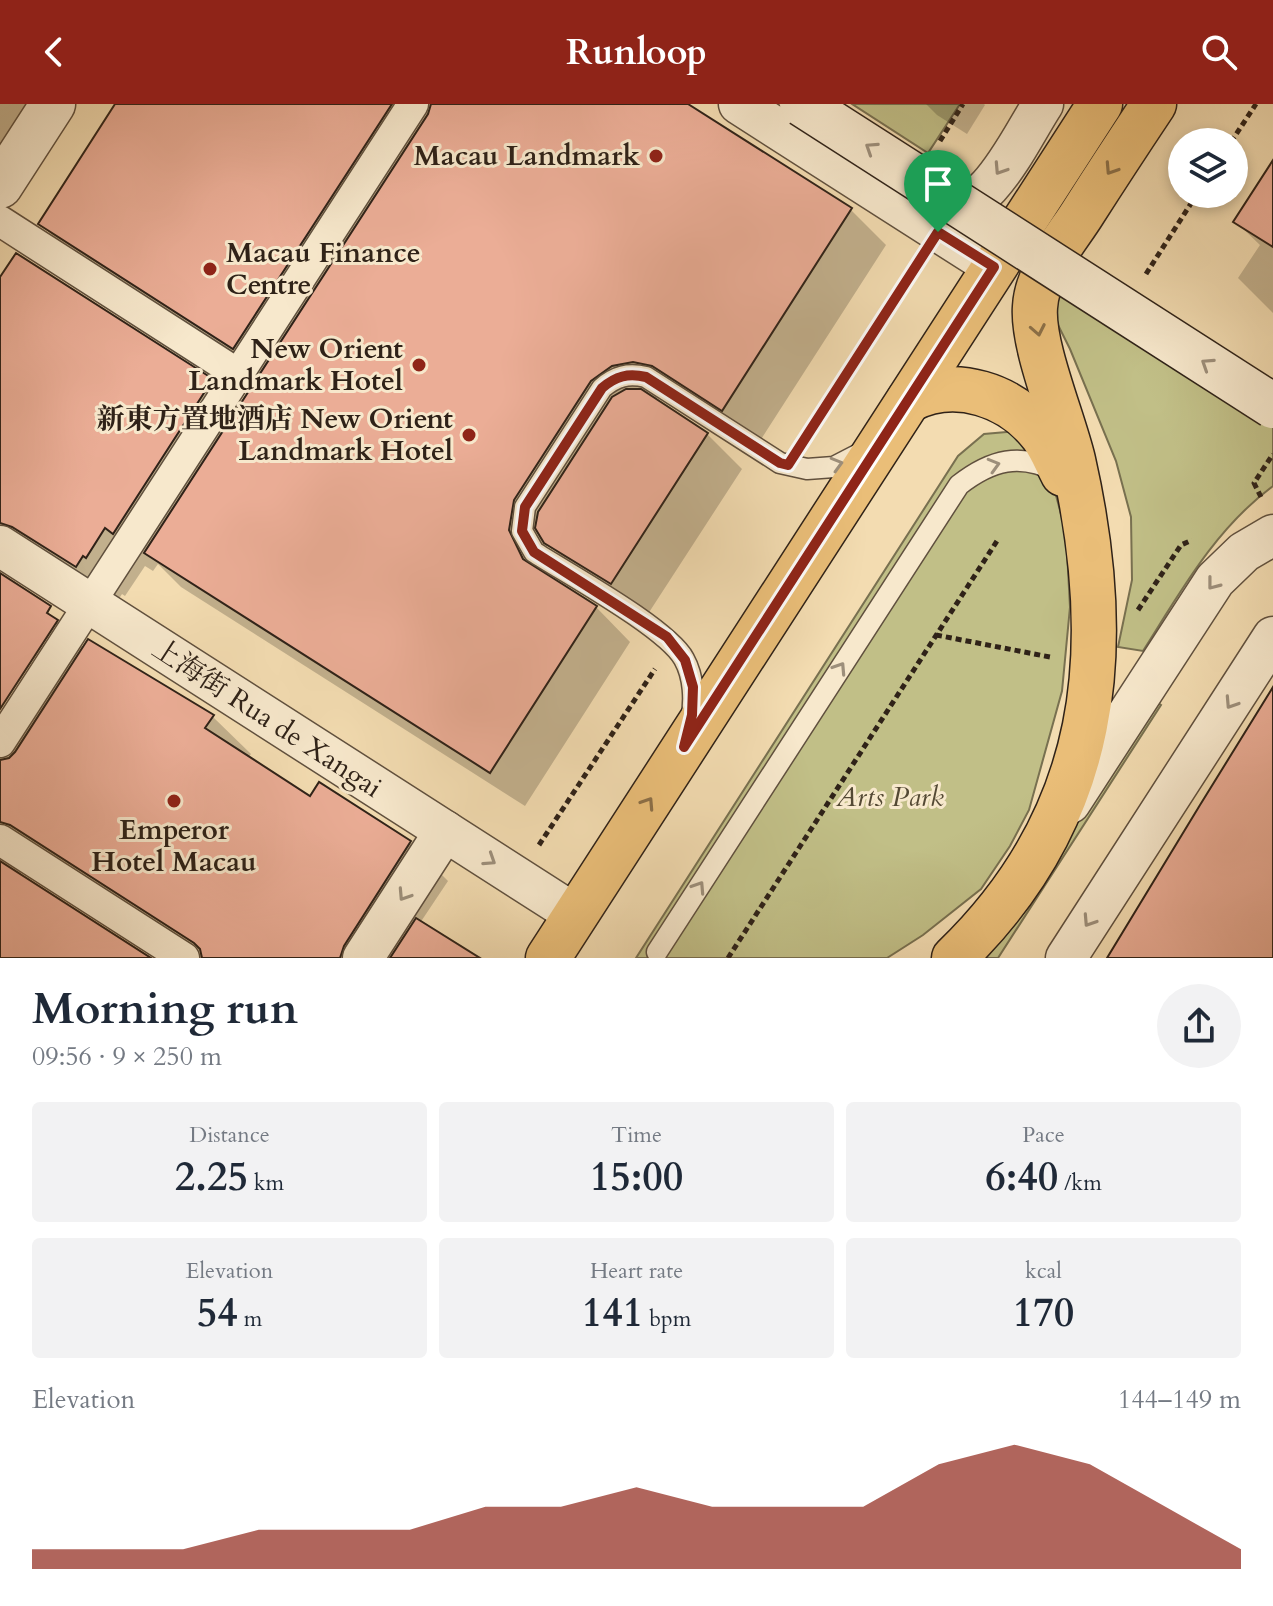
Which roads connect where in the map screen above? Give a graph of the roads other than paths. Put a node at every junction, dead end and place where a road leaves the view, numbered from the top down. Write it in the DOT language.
graph roads {
  1 [pos="53,104"];
  2 [pos="413,104"];
  3 [pos="739,104"];
  4 [pos="802,104"];
  5 [pos="1043,104"];
  6 [pos="1100,104"];
  7 [pos="1154,104"];
  8 [pos="0,186"];
  9 [pos="898,206"];
  10 [pos="0,221"];
  11 [pos="994,267"];
  12 [pos="238,374"];
  13 [pos="1273,406"];
  14 [pos="898,418"];
  15 [pos="1063,475"];
  16 [pos="1273,535"];
  17 [pos="0,546"];
  18 [pos="1091,566"];
  19 [pos="90,604"];
  20 [pos="1273,637"];
  21 [pos="0,742"];
  22 [pos="684,747"];
  23 [pos="445,831"];
  24 [pos="0,840"];
  25 [pos="1024,874"];
  26 [pos="576,915"];
  27 [pos="657,952"];
  28 [pos="184,958"];
  29 [pos="363,958"];
  30 [pos="548,958"];
  31 [pos="954,958"];
  32 [pos="970,958"];
  33 [pos="1066,958"];
  1 -- 8 [label="main road"];
  2 -- 12 [label="street"];
  3 -- 9 [label="street"];
  13 -- 4 [label="main road, one-way, bridge"];
  5 -- 9 [label="street, one-way"];
  6 -- 11 [label="main road"];
  7 -- 18 [label="main road, one-way"];
  9 -- 11 [label="street"];
  10 -- 12 [label="street"];
  11 -- 14 [label="main road"];
  12 -- 19 [label="street"];
  14 -- 15 [label="main road"];
  14 -- 22 [label="main road"];
  22 -- 14 [label="lane, one-way"];
  15 -- 18 [label="main road"];
  27 -- 15 [label="lane, one-way"];
  16 -- 25 [label="street, one-way"];
  17 -- 19 [label="street, 上海街 Rua de Xangai"];
  18 -- 25 [label="main road"];
  19 -- 21 [label="street"];
  19 -- 23 [label="street, 上海街 Rua de Xangai"];
  20 -- 33 [label="street, one-way"];
  26 -- 22 [label="main road, one-way"];
  23 -- 26 [label="street, 上海街 Rua de Xangai, one-way"];
  23 -- 29 [label="street, one-way"];
  24 -- 28 [label="street"];
  25 -- 31 [label="main road"];
  25 -- 32 [label="street"];
  26 -- 30 [label="main road"];
}
